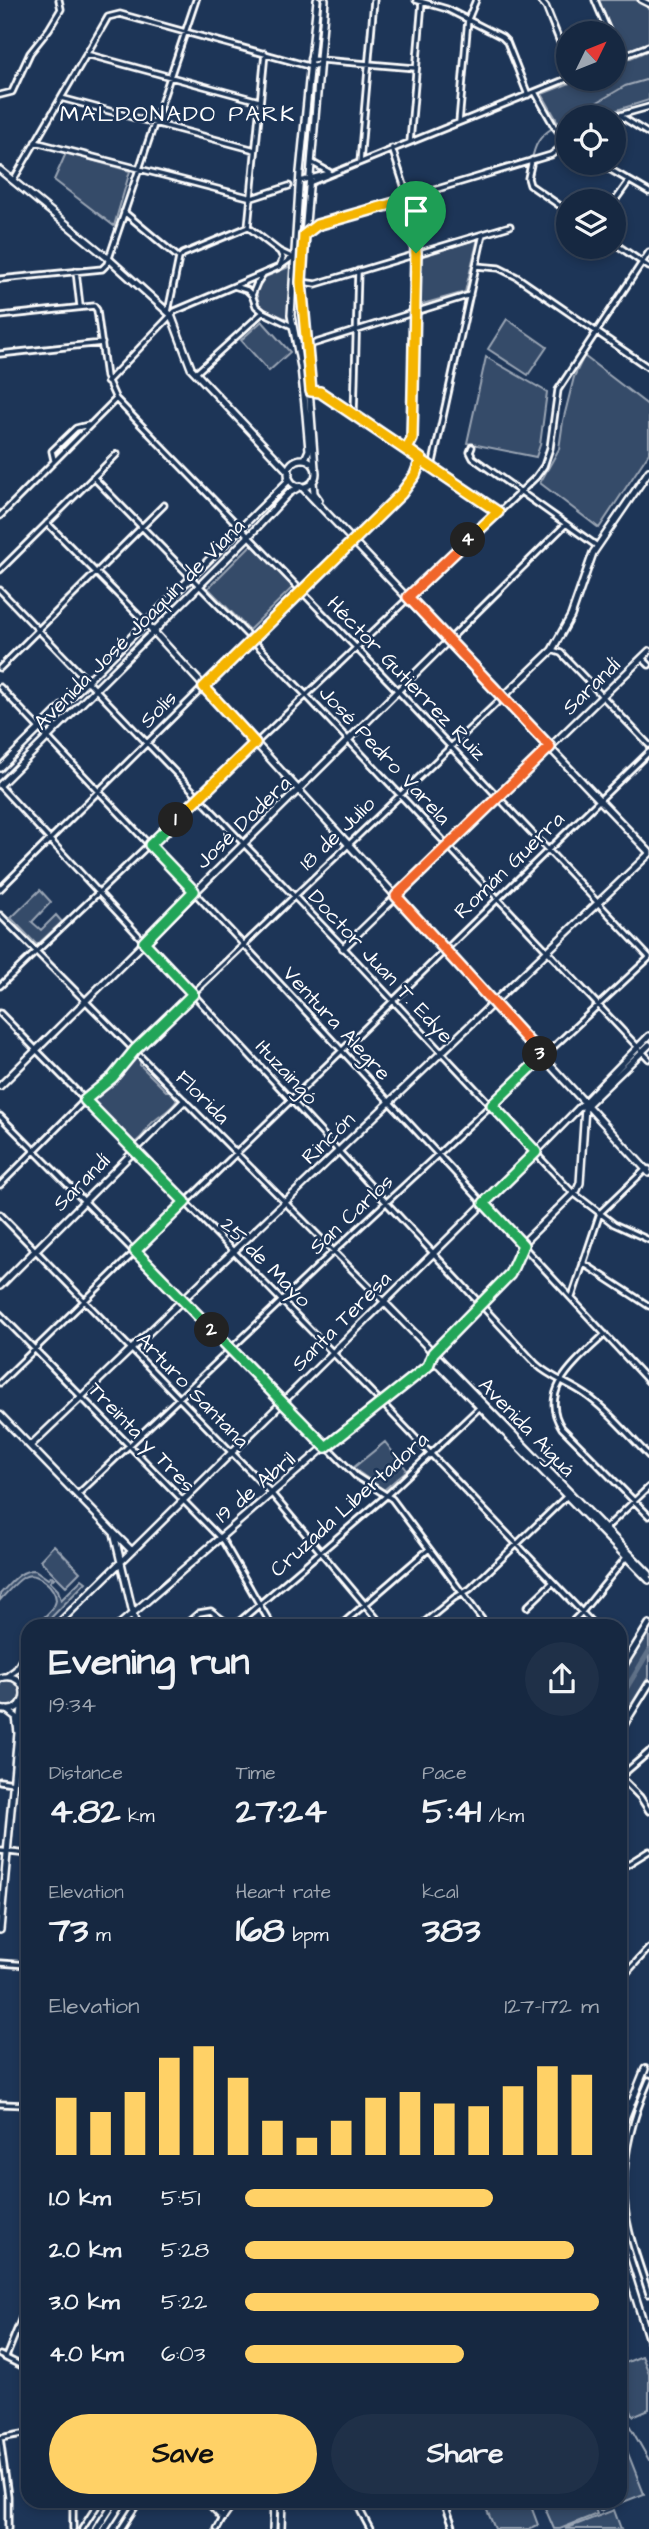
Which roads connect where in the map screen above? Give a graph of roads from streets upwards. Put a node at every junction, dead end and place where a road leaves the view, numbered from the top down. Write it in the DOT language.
graph roads {
  1 [pos="59,0"];
  2 [pos="317,0"];
  3 [pos="325,0"];
  4 [pos="374,0"];
  5 [pos="416,0"];
  6 [pos="476,0"];
  7 [pos="540,0"];
  8 [pos="596,0"];
  9 [pos="641,0"];
  10 [pos="196,2"];
  11 [pos="422,2"];
  12 [pos="649,3"];
  13 [pos="468,19"];
  14 [pos="604,21"];
  15 [pos="186,31"];
  16 [pos="556,32"];
  17 [pos="649,46"];
  18 [pos="265,53"];
  19 [pos="86,54"];
  20 [pos="626,55"];
  21 [pos="310,62"];
  22 [pos="319,62"];
  23 [pos="367,63"];
  24 [pos="415,68"];
  25 [pos="170,78"];
  26 [pos="556,83"];
  27 [pos="535,92"];
  28 [pos="0,95"];
  29 [pos="527,95"];
  30 [pos="61,98"];
  31 [pos="259,101"];
  32 [pos="649,107"];
  33 [pos="626,113"];
  34 [pos="626,119"];
  35 [pos="459,122"];
  36 [pos="154,125"];
  37 [pos="556,128"];
  38 [pos="649,134"];
  39 [pos="35,142"];
  40 [pos="410,142"];
  41 [pos="392,148"];
  42 [pos="255,150"];
  43 [pos="556,151"];
  44 [pos="532,160"];
  45 [pos="310,161"];
  46 [pos="360,162"];
  47 [pos="0,170"];
  48 [pos="139,170"];
  49 [pos="329,173"];
  50 [pos="619,175"];
  51 [pos="14,179"];
  52 [pos="300,180"];
  53 [pos="309,180"];
  54 [pos="629,181"];
  55 [pos="289,186"];
  56 [pos="623,189"];
  57 [pos="649,192"];
  58 [pos="251,198"];
  59 [pos="409,199"];
  60 [pos="556,203"];
  61 [pos="124,212"];
  62 [pos="306,217"];
  63 [pos="317,225"];
  64 [pos="510,226"];
  65 [pos="248,227"];
  66 [pos="483,234"];
  67 [pos="304,235"];
  68 [pos="279,251"];
  69 [pos="626,251"];
  70 [pos="649,252"];
  71 [pos="416,253"];
  72 [pos="293,257"];
  73 [pos="179,258"];
  74 [pos="108,259"];
  75 [pos="302,262"];
  76 [pos="642,262"];
  77 [pos="476,266"];
  78 [pos="279,267"];
  79 [pos="649,267"];
  80 [pos="76,271"];
  81 [pos="358,271"];
  82 [pos="265,273"];
  83 [pos="0,279"];
  84 [pos="301,282"];
  85 [pos="232,286"];
  86 [pos="252,295"];
  87 [pos="470,295"];
  88 [pos="80,306"];
  89 [pos="263,312"];
  90 [pos="414,312"];
  91 [pos="170,314"];
  92 [pos="0,316"];
  93 [pos="292,326"];
  94 [pos="356,329"];
  95 [pos="596,331"];
  96 [pos="296,339"];
  97 [pos="102,343"];
  98 [pos="306,346"];
  99 [pos="0,354"];
  100 [pos="649,368"];
  101 [pos="196,373"];
  102 [pos="107,382"];
  103 [pos="311,391"];
  104 [pos="116,399"];
  105 [pos="354,414"];
  106 [pos="90,425"];
  107 [pos="472,447"];
  108 [pos="268,449"];
  109 [pos="407,449"];
  110 [pos="117,454"];
  111 [pos="305,459"];
  112 [pos="421,459"];
  113 [pos="54,462"];
  114 [pos="293,462"];
  115 [pos="432,467"];
  116 [pos="316,468"];
  117 [pos="649,471"];
  118 [pos="289,473"];
  119 [pos="93,477"];
  120 [pos="313,481"];
  121 [pos="301,486"];
  122 [pos="520,493"];
  123 [pos="164,505"];
  124 [pos="327,511"];
  125 [pos="498,512"];
  126 [pos="0,516"];
  127 [pos="47,523"];
  128 [pos="566,524"];
  129 [pos="142,526"];
  130 [pos="242,527"];
  131 [pos="250,536"];
  132 [pos="353,539"];
  133 [pos="597,545"];
  134 [pos="0,570"];
  135 [pos="95,572"];
  136 [pos="191,576"];
  137 [pos="200,585"];
  138 [pos="0,590"];
  139 [pos="300,590"];
  140 [pos="408,597"];
  141 [pos="145,622"];
  142 [pos="38,629"];
  143 [pos="154,631"];
  144 [pos="252,638"];
  145 [pos="449,640"];
  146 [pos="355,646"];
  147 [pos="552,650"];
  148 [pos="649,651"];
  149 [pos="642,658"];
  150 [pos="649,666"];
  151 [pos="0,668"];
  152 [pos="88,680"];
  153 [pos="0,687"];
  154 [pos="204,687"];
  155 [pos="95,689"];
  156 [pos="398,691"];
  157 [pos="305,694"];
  158 [pos="603,696"];
  159 [pos="503,697"];
  160 [pos="40,728"];
  161 [pos="47,737"];
  162 [pos="348,740"];
  163 [pos="146,743"];
  164 [pos="255,743"];
  165 [pos="649,745"];
  166 [pos="451,747"];
  167 [pos="550,747"];
  168 [pos="649,752"];
  169 [pos="0,768"];
  170 [pos="0,786"];
  171 [pos="299,789"];
  172 [pos="98,791"];
  173 [pos="400,795"];
  174 [pos="498,797"];
  175 [pos="199,798"];
  176 [pos="600,800"];
  177 [pos="49,840"];
  178 [pos="243,843"];
  179 [pos="349,844"];
  180 [pos="150,845"];
  181 [pos="449,846"];
  182 [pos="548,848"];
  183 [pos="649,853"];
  184 [pos="0,888"];
  185 [pos="194,891"];
  186 [pos="99,892"];
  187 [pos="396,896"];
  188 [pos="293,897"];
  189 [pos="498,898"];
  190 [pos="598,903"];
  191 [pos="0,915"];
  192 [pos="144,942"];
  193 [pos="244,945"];
  194 [pos="343,948"];
  195 [pos="444,950"];
  196 [pos="37,952"];
  197 [pos="547,952"];
  198 [pos="649,957"];
  199 [pos="0,986"];
  200 [pos="193,994"];
  201 [pos="84,1000"];
  202 [pos="392,1001"];
  203 [pos="492,1003"];
  204 [pos="599,1006"];
  205 [pos="0,1013"];
  206 [pos="649,1037"];
  207 [pos="649,1045"];
  208 [pos="640,1049"];
  209 [pos="36,1050"];
  210 [pos="135,1050"];
  211 [pos="341,1050"];
  212 [pos="441,1052"];
  213 [pos="543,1056"];
  214 [pos="649,1059"];
  215 [pos="0,1086"];
  216 [pos="290,1099"];
  217 [pos="85,1100"];
  218 [pos="184,1101"];
  219 [pos="389,1101"];
  220 [pos="585,1103"];
  221 [pos="492,1105"];
  222 [pos="574,1113"];
  223 [pos="0,1116"];
  224 [pos="583,1116"];
  225 [pos="35,1150"];
  226 [pos="135,1151"];
  227 [pos="338,1151"];
  228 [pos="236,1152"];
  229 [pos="536,1152"];
  230 [pos="438,1154"];
  231 [pos="648,1170"];
  232 [pos="565,1183"];
  233 [pos="0,1185"];
  234 [pos="578,1186"];
  235 [pos="574,1193"];
  236 [pos="85,1201"];
  237 [pos="285,1201"];
  238 [pos="185,1202"];
  239 [pos="387,1202"];
  240 [pos="484,1203"];
  241 [pos="600,1213"];
  242 [pos="0,1214"];
  243 [pos="649,1240"];
  244 [pos="523,1245"];
  245 [pos="35,1250"];
  246 [pos="135,1251"];
  247 [pos="233,1251"];
  248 [pos="334,1251"];
  249 [pos="433,1252"];
  250 [pos="583,1263"];
  251 [pos="0,1286"];
  252 [pos="572,1297"];
  253 [pos="182,1299"];
  254 [pos="83,1300"];
  255 [pos="283,1301"];
  256 [pos="384,1302"];
  257 [pos="481,1304"];
  258 [pos="649,1306"];
  259 [pos="0,1314"];
  260 [pos="605,1334"];
  261 [pos="131,1348"];
  262 [pos="34,1349"];
  263 [pos="232,1350"];
  264 [pos="333,1353"];
  265 [pos="433,1353"];
  266 [pos="428,1366"];
  267 [pos="455,1378"];
  268 [pos="560,1380"];
  269 [pos="649,1382"];
  270 [pos="0,1383"];
  271 [pos="80,1396"];
  272 [pos="180,1399"];
  273 [pos="283,1401"];
  274 [pos="382,1403"];
  275 [pos="480,1406"];
  276 [pos="0,1415"];
  277 [pos="30,1446"];
  278 [pos="129,1446"];
  279 [pos="326,1447"];
  280 [pos="232,1452"];
  281 [pos="430,1453"];
  282 [pos="649,1457"];
  283 [pos="649,1487"];
  284 [pos="272,1494"];
  285 [pos="77,1495"];
  286 [pos="568,1495"];
  287 [pos="386,1496"];
  288 [pos="183,1501"];
  289 [pos="634,1501"];
  290 [pos="649,1516"];
  291 [pos="603,1531"];
  292 [pos="112,1532"];
  293 [pos="219,1538"];
  294 [pos="518,1544"];
  295 [pos="429,1549"];
  296 [pos="132,1550"];
  297 [pos="321,1552"];
  298 [pos="628,1556"];
  299 [pos="121,1562"];
  300 [pos="108,1574"];
  301 [pos="649,1574"];
  302 [pos="124,1579"];
  303 [pos="649,1580"];
  304 [pos="554,1581"];
  305 [pos="463,1592"];
  306 [pos="259,1604"];
  307 [pos="365,1604"];
  308 [pos="527,1607"];
  309 [pos="132,1611"];
  310 [pos="582,1612"];
  311 [pos="63,1619"];
  312 [pos="125,1619"];
  313 [pos="134,1619"];
  314 [pos="192,1619"];
  315 [pos="223,1619"];
  316 [pos="241,1619"];
  317 [pos="268,1619"];
  318 [pos="348,1619"];
  319 [pos="377,1619"];
  320 [pos="429,1619"];
  321 [pos="482,1619"];
  322 [pos="575,1619"];
  323 [pos="589,1619"];
  324 [pos="649,1624"];
  325 [pos="627,1657"];
  326 [pos="21,1662"];
  327 [pos="8,1676"];
  328 [pos="0,1677"];
  329 [pos="649,1684"];
  330 [pos="21,1685"];
  331 [pos="21,1701"];
  332 [pos="3,1709"];
  333 [pos="627,1720"];
  334 [pos="21,1725"];
  335 [pos="18,1732"];
  336 [pos="649,1752"];
  337 [pos="627,1771"];
  338 [pos="0,1781"];
  339 [pos="13,1783"];
  340 [pos="627,1784"];
  341 [pos="649,1811"];
  342 [pos="649,1851"];
  343 [pos="3,1852"];
  344 [pos="21,1853"];
  345 [pos="627,1865"];
  346 [pos="0,1930"];
  347 [pos="649,1948"];
  348 [pos="0,1963"];
  349 [pos="21,1964"];
  350 [pos="627,1972"];
  351 [pos="649,2061"];
  352 [pos="645,2069"];
  353 [pos="649,2080"];
  354 [pos="627,2101"];
  355 [pos="0,2104"];
  356 [pos="21,2105"];
  357 [pos="627,2114"];
  358 [pos="627,2158"];
  359 [pos="627,2215"];
  360 [pos="627,2269"];
  361 [pos="649,2294"];
  362 [pos="21,2320"];
  363 [pos="647,2325"];
  364 [pos="649,2340"];
  365 [pos="0,2355"];
  366 [pos="6,2357"];
  367 [pos="21,2365"];
  368 [pos="21,2434"];
  369 [pos="0,2438"];
  370 [pos="73,2508"];
  371 [pos="95,2508"];
  372 [pos="110,2508"];
  373 [pos="119,2508"];
  374 [pos="134,2508"];
  375 [pos="214,2508"];
  376 [pos="230,2508"];
  377 [pos="274,2508"];
  378 [pos="282,2508"];
  379 [pos="360,2508"];
  380 [pos="446,2508"];
  381 [pos="223,2518"];
  382 [pos="73,2526"];
  383 [pos="83,2527"];
  384 [pos="8,2529"];
  385 [pos="97,2529"];
  386 [pos="106,2529"];
  387 [pos="121,2529"];
  388 [pos="217,2529"];
  389 [pos="273,2529"];
  390 [pos="281,2529"];
  391 [pos="370,2529"];
  392 [pos="454,2529"];
  1 -- 28 [label="street"];
  2 -- 21 [label="street"];
  3 -- 22 [label="street"];
  4 -- 23 [label="street"];
  5 -- 11 [label="street"];
  6 -- 13 [label="street"];
  7 -- 16 [label="street"];
  8 -- 14 [label="street"];
  9 -- 12 [label="street"];
  10 -- 15 [label="street"];
  11 -- 13 [label="street"];
  11 -- 24 [label="street"];
  13 -- 29 [label="street"];
  13 -- 35 [label="street"];
  15 -- 18 [label="street"];
  15 -- 19 [label="street"];
  15 -- 25 [label="street"];
  17 -- 20 [label="street"];
  18 -- 21 [label="street"];
  18 -- 31 [label="street"];
  19 -- 25 [label="street"];
  19 -- 30 [label="street"];
  21 -- 22 [label="street"];
  21 -- 22 [label="street"];
  21 -- 52 [label="street"];
  22 -- 23 [label="street"];
  22 -- 45 [label="street"];
  23 -- 24 [label="street"];
  23 -- 46 [label="street"];
  24 -- 40 [label="street"];
  25 -- 31 [label="street"];
  25 -- 36 [label="street"];
  26 -- 27 [label="street"];
  27 -- 29 [label="street"];
  27 -- 37 [label="street"];
  29 -- 35 [label="street"];
  30 -- 36 [label="street"];
  30 -- 39 [label="street"];
  31 -- 42 [label="street"];
  32 -- 33 [label="street"];
  34 -- 38 [label="street"];
  35 -- 40 [label="street"];
  36 -- 42 [label="street"];
  36 -- 48 [label="street"];
  39 -- 48 [label="street"];
  39 -- 51 [label="street"];
  40 -- 41 [label="street"];
  41 -- 46 [label="street"];
  41 -- 59 [label="street"];
  42 -- 58 [label="street"];
  43 -- 44 [label="street"];
  44 -- 59 [label="street"];
  44 -- 60 [label="street"];
  45 -- 49 [label="street"];
  45 -- 53 [label="street"];
  46 -- 49 [label="street"];
  47 -- 51 [label="street"];
  48 -- 58 [label="street"];
  48 -- 61 [label="street"];
  49 -- 53 [label="street"];
  50 -- 54 [label="street"];
  51 -- 74 [label="street"];
  52 -- 53 [label="street"];
  52 -- 72 [label="street"];
  53 -- 62 [label="street"];
  54 -- 56 [label="street"];
  54 -- 57 [label="street"];
  55 -- 58 [label="street"];
  58 -- 65 [label="street"];
  59 -- 63 [label="street"];
  59 -- 71 [label="street"];
  61 -- 73 [label="street"];
  61 -- 74 [label="street"];
  62 -- 63 [label="street"];
  62 -- 67 [label="street"];
  63 -- 67 [label="street"];
  64 -- 66 [label="street"];
  65 -- 68 [label="street"];
  65 -- 73 [label="street"];
  66 -- 71 [label="street"];
  66 -- 77 [label="street"];
  67 -- 75 [label="street"];
  68 -- 72 [label="street"];
  68 -- 78 [label="street"];
  69 -- 76 [label="street"];
  70 -- 76 [label="street"];
  71 -- 81 [label="street"];
  71 -- 90 [label="street"];
  72 -- 75 [label="street"];
  72 -- 78 [label="street"];
  72 -- 93 [label="street"];
  73 -- 91 [label="street"];
  74 -- 80 [label="street"];
  74 -- 91 [label="street"];
  75 -- 84 [label="street"];
  76 -- 79 [label="street"];
  76 -- 95 [label="street"];
  77 -- 87 [label="street"];
  77 -- 95 [label="street"];
  78 -- 82 [label="street"];
  80 -- 83 [label="street"];
  80 -- 88 [label="street"];
  81 -- 84 [label="street"];
  81 -- 94 [label="street"];
  82 -- 85 [label="street"];
  82 -- 86 [label="street"];
  84 -- 98 [label="street"];
  85 -- 86 [label="street"];
  85 -- 91 [label="street"];
  86 -- 89 [label="street"];
  87 -- 90 [label="street"];
  87 -- 115 [label="street"];
  88 -- 92 [label="street"];
  88 -- 97 [label="street, Héctor Gutierrez Ruiz"];
  89 -- 93 [label="street"];
  89 -- 101 [label="street"];
  90 -- 94 [label="street"];
  90 -- 109 [label="street"];
  91 -- 101 [label="street"];
  91 -- 102 [label="street"];
  93 -- 96 [label="street"];
  94 -- 98 [label="street"];
  94 -- 105 [label="street"];
  95 -- 100 [label="street"];
  95 -- 122 [label="street"];
  96 -- 98 [label="street"];
  96 -- 111 [label="street"];
  97 -- 99 [label="street"];
  97 -- 102 [label="street, Héctor Gutierrez Ruiz"];
  98 -- 103 [label="street"];
  101 -- 108 [label="street"];
  102 -- 104 [label="street, Héctor Gutierrez Ruiz"];
  103 -- 105 [label="street"];
  103 -- 116 [label="street"];
  104 -- 106 [label="street"];
  104 -- 130 [label="street, Héctor Gutierrez Ruiz"];
  105 -- 109 [label="street"];
  106 -- 113 [label="street"];
  106 -- 113 [label="street"];
  107 -- 122 [label="street"];
  108 -- 114 [label="street"];
  108 -- 118 [label="street"];
  109 -- 112 [label="street"];
  110 -- 119 [label="street"];
  111 -- 114 [label="street"];
  111 -- 116 [label="street"];
  112 -- 115 [label="street"];
  112 -- 132 [label="street, Solís"];
  113 -- 126 [label="street"];
  114 -- 118 [label="street"];
  115 -- 125 [label="street"];
  116 -- 120 [label="street"];
  117 -- 133 [label="street, 18 de Julio"];
  118 -- 121 [label="street"];
  118 -- 130 [label="street, Avenida José Joaquín de Viana"];
  119 -- 127 [label="street"];
  119 -- 129 [label="street, José Pedro Varela"];
  120 -- 121 [label="street"];
  120 -- 124 [label="street"];
  121 -- 124 [label="street"];
  121 -- 131 [label="street, Avenida José Joaquín de Viana"];
  122 -- 125 [label="street"];
  122 -- 128 [label="street"];
  123 -- 129 [label="street"];
  124 -- 132 [label="street"];
  125 -- 140 [label="street"];
  127 -- 134 [label="street"];
  127 -- 135 [label="street"];
  128 -- 133 [label="street"];
  128 -- 145 [label="street"];
  129 -- 135 [label="street"];
  129 -- 136 [label="street, José Pedro Varela"];
  130 -- 131 [label="street, Héctor Gutierrez Ruiz"];
  130 -- 136 [label="street, Avenida José Joaquín de Viana"];
  131 -- 137 [label="street, Avenida José Joaquín de Viana"];
  131 -- 139 [label="street, Héctor Gutierrez Ruiz"];
  132 -- 139 [label="street, Solís"];
  132 -- 140 [label="street"];
  133 -- 147 [label="street, 18 de Julio"];
  135 -- 141 [label="street"];
  135 -- 142 [label="street"];
  136 -- 137 [label="street, José Pedro Varela"];
  136 -- 141 [label="street, Avenida José Joaquín de Viana"];
  137 -- 143 [label="street, Avenida José Joaquín de Viana"];
  137 -- 144 [label="street, José Pedro Varela"];
  138 -- 142 [label="street, Doctor Juan T. Edye"];
  139 -- 144 [label="street, Solís"];
  139 -- 146 [label="street, Héctor Gutierrez Ruiz"];
  140 -- 145 [label="street"];
  140 -- 146 [label="street"];
  141 -- 143 [label="street"];
  141 -- 152 [label="street, Avenida José Joaquín de Viana"];
  142 -- 151 [label="street"];
  142 -- 152 [label="street, Doctor Juan T. Edye"];
  143 -- 154 [label="street"];
  143 -- 155 [label="street, Avenida José Joaquín de Viana"];
  144 -- 154 [label="street, Solís"];
  144 -- 157 [label="street, José Pedro Varela"];
  145 -- 156 [label="street, José Dodera"];
  145 -- 159 [label="street"];
  146 -- 156 [label="street, Héctor Gutierrez Ruiz"];
  146 -- 157 [label="street"];
  147 -- 158 [label="street"];
  147 -- 159 [label="street, 18 de Julio"];
  148 -- 149 [label="street, Sarandí"];
  149 -- 150 [label="street"];
  149 -- 158 [label="street, Sarandí"];
  152 -- 155 [label="street, Doctor Juan T. Edye"];
  152 -- 160 [label="street, Avenida José Joaquín de Viana"];
  153 -- 160 [label="street, Ventura Alegre"];
  154 -- 163 [label="street, Solís"];
  154 -- 164 [label="street"];
  155 -- 161 [label="street, Avenida José Joaquín de Viana"];
  155 -- 163 [label="street, Doctor Juan T. Edye"];
  156 -- 162 [label="street, José Dodera"];
  156 -- 166 [label="street, Héctor Gutierrez Ruiz"];
  157 -- 162 [label="street, José Pedro Varela"];
  157 -- 164 [label="street"];
  158 -- 165 [label="street"];
  158 -- 167 [label="street, Sarandí"];
  159 -- 166 [label="street, 18 de Julio"];
  159 -- 167 [label="street"];
  160 -- 161 [label="street, Ventura Alegre"];
  160 -- 169 [label="street, Avenida José Joaquín de Viana"];
  161 -- 170 [label="street, Avenida José Joaquín de Viana"];
  161 -- 172 [label="street, Ventura Alegre"];
  162 -- 171 [label="street, José Dodera"];
  162 -- 173 [label="street, José Pedro Varela"];
  163 -- 172 [label="street, Solís"];
  163 -- 175 [label="street, Doctor Juan T. Edye"];
  164 -- 171 [label="street"];
  164 -- 175 [label="street"];
  166 -- 173 [label="street, 18 de Julio"];
  166 -- 174 [label="street, Héctor Gutierrez Ruiz"];
  167 -- 174 [label="street, Sarandí"];
  167 -- 176 [label="street"];
  168 -- 176 [label="street, Román Guerra"];
  170 -- 177 [label="street, Ituzaingó"];
  171 -- 178 [label="street, José Dodera"];
  171 -- 179 [label="street"];
  172 -- 177 [label="street, Solís"];
  172 -- 180 [label="street, Ventura Alegre"];
  173 -- 179 [label="street, 18 de Julio"];
  173 -- 181 [label="street, José Pedro Varela"];
  174 -- 181 [label="street, Sarandí"];
  174 -- 182 [label="street, Héctor Gutierrez Ruiz"];
  175 -- 178 [label="street, Doctor Juan T. Edye"];
  175 -- 180 [label="street"];
  176 -- 182 [label="street, Román Guerra"];
  176 -- 183 [label="street"];
  177 -- 184 [label="street, Solís"];
  177 -- 186 [label="street, Ituzaingó"];
  178 -- 185 [label="street, José Dodera"];
  178 -- 188 [label="street, Doctor Juan T. Edye"];
  179 -- 187 [label="street"];
  179 -- 188 [label="street, 18 de Julio"];
  180 -- 185 [label="street, Ventura Alegre"];
  180 -- 186 [label="street"];
  181 -- 187 [label="street, Sarandí"];
  181 -- 189 [label="street, José Pedro Varela"];
  182 -- 189 [label="street, Román Guerra"];
  182 -- 190 [label="street, Héctor Gutierrez Ruiz"];
  183 -- 190 [label="street, Rincón"];
  185 -- 192 [label="street, José Dodera"];
  185 -- 193 [label="street, Ventura Alegre"];
  186 -- 192 [label="street, Ituzaingó"];
  186 -- 196 [label="street"];
  187 -- 194 [label="street, Sarandí"];
  187 -- 195 [label="street"];
  188 -- 193 [label="street, 18 de Julio"];
  188 -- 194 [label="street, Doctor Juan T. Edye"];
  189 -- 195 [label="street, Román Guerra"];
  189 -- 197 [label="street, José Pedro Varela"];
  190 -- 197 [label="street, Rincón"];
  190 -- 198 [label="street, Héctor Gutierrez Ruiz"];
  191 -- 196 [label="street, Florida"];
  192 -- 200 [label="street, Ituzaingó"];
  192 -- 201 [label="street, José Dodera"];
  193 -- 200 [label="street, 18 de Julio"];
  193 -- 211 [label="street, Ventura Alegre"];
  194 -- 202 [label="street, Doctor Juan T. Edye"];
  195 -- 202 [label="street, Román Guerra"];
  195 -- 203 [label="street"];
  196 -- 199 [label="street"];
  196 -- 201 [label="street, Florida"];
  197 -- 203 [label="street, Rincón"];
  197 -- 204 [label="street, José Pedro Varela"];
  198 -- 204 [label="street, San Carlos"];
  200 -- 210 [label="street, 18 de Julio"];
  200 -- 216 [label="street, Ituzaingó"];
  201 -- 209 [label="street, José Dodera"];
  201 -- 210 [label="street, Florida"];
  202 -- 211 [label="street, Román Guerra"];
  202 -- 212 [label="street, Doctor Juan T. Edye"];
  203 -- 212 [label="street, Rincón"];
  203 -- 213 [label="street"];
  204 -- 208 [label="street, José Pedro Varela"];
  204 -- 213 [label="street, San Carlos"];
  205 -- 209 [label="street, 25 de Mayo"];
  206 -- 208 [label="street"];
  207 -- 208 [label="street"];
  208 -- 214 [label="street, José Pedro Varela"];
  208 -- 220 [label="street, Santa Teresa"];
  209 -- 215 [label="street, José Dodera"];
  209 -- 217 [label="street, 25 de Mayo"];
  210 -- 217 [label="street, 18 de Julio"];
  210 -- 218 [label="street, Florida"];
  211 -- 216 [label="street, Román Guerra"];
  211 -- 219 [label="street, Ventura Alegre"];
  212 -- 219 [label="street, Rincón"];
  212 -- 221 [label="street, Doctor Juan T. Edye"];
  213 -- 220 [label="street"];
  213 -- 221 [label="street, San Carlos"];
  216 -- 227 [label="street, Ituzaingó"];
  216 -- 228 [label="street, Román Guerra"];
  217 -- 225 [label="street, 18 de Julio"];
  217 -- 226 [label="street, 25 de Mayo"];
  218 -- 226 [label="street, Sarandí"];
  218 -- 228 [label="street, Florida"];
  219 -- 227 [label="street, Rincón"];
  219 -- 230 [label="street, Ventura Alegre"];
  220 -- 222 [label="street, Santa Teresa"];
  220 -- 224 [label="street"];
  220 -- 231 [label="street"];
  221 -- 229 [label="street, Doctor Juan T. Edye"];
  221 -- 230 [label="street, San Carlos"];
  222 -- 224 [label="street"];
  222 -- 229 [label="street, Santa Teresa"];
  223 -- 225 [label="street"];
  224 -- 234 [label="street"];
  225 -- 233 [label="street, 18 de Julio"];
  225 -- 236 [label="street"];
  226 -- 236 [label="street, Sarandí"];
  226 -- 238 [label="street, 25 de Mayo"];
  227 -- 237 [label="street, Rincón"];
  227 -- 239 [label="street, Ituzaingó"];
  228 -- 237 [label="street, Florida"];
  228 -- 238 [label="street, Román Guerra"];
  229 -- 232 [label="street, Doctor Juan T. Edye"];
  229 -- 240 [label="street, Santa Teresa"];
  230 -- 239 [label="street, San Carlos"];
  230 -- 240 [label="street, Ventura Alegre"];
  231 -- 241 [label="street"];
  232 -- 234 [label="street"];
  232 -- 235 [label="street, Doctor Juan T. Edye"];
  234 -- 235 [label="street"];
  235 -- 241 [label="street, Doctor Juan T. Edye"];
  235 -- 244 [label="street"];
  236 -- 245 [label="street, Sarandí"];
  236 -- 246 [label="street"];
  237 -- 247 [label="street, Rincón"];
  237 -- 248 [label="street, Florida"];
  238 -- 246 [label="street, Román Guerra"];
  238 -- 247 [label="street, 25 de Mayo"];
  239 -- 248 [label="street, San Carlos"];
  239 -- 249 [label="street, Ituzaingó"];
  240 -- 244 [label="street, Ventura Alegre"];
  240 -- 249 [label="street, Santa Teresa"];
  241 -- 243 [label="street, Doctor Juan T. Edye"];
  241 -- 250 [label="street"];
  242 -- 245 [label="street, Arturo Santana"];
  244 -- 252 [label="street, Ventura Alegre"];
  244 -- 257 [label="street"];
  245 -- 251 [label="street, Sarandí"];
  245 -- 254 [label="street, Arturo Santana"];
  246 -- 253 [label="street"];
  246 -- 254 [label="street, Román Guerra"];
  247 -- 253 [label="street, Rincón"];
  247 -- 255 [label="street, 25 de Mayo"];
  248 -- 255 [label="street, San Carlos"];
  248 -- 256 [label="street, Florida"];
  249 -- 256 [label="street, Santa Teresa"];
  249 -- 257 [label="street, Ituzaingó"];
  250 -- 252 [label="street"];
  250 -- 258 [label="street"];
  252 -- 260 [label="street, Ventura Alegre"];
  253 -- 261 [label="street, Rincón"];
  253 -- 263 [label="street"];
  254 -- 261 [label="street, Arturo Santana"];
  254 -- 262 [label="street, Román Guerra"];
  255 -- 263 [label="street, San Carlos"];
  255 -- 264 [label="street, 25 de Mayo"];
  256 -- 264 [label="street, Santa Teresa"];
  256 -- 265 [label="street, Avenida Aiguá"];
  257 -- 265 [label="street"];
  257 -- 268 [label="street, Ituzaingó"];
  259 -- 262 [label="street, Treinta y Tres"];
  260 -- 268 [label="street"];
  260 -- 269 [label="street, Ventura Alegre"];
  261 -- 271 [label="street, Rincón"];
  261 -- 272 [label="street, Arturo Santana"];
  262 -- 270 [label="street, Román Guerra"];
  262 -- 271 [label="street, Treinta y Tres"];
  263 -- 272 [label="street, San Carlos"];
  263 -- 273 [label="street"];
  264 -- 273 [label="street, Santa Teresa"];
  264 -- 274 [label="street, 25 de Mayo"];
  265 -- 266 [label="street"];
  265 -- 267 [label="street, Avenida Aiguá"];
  266 -- 267 [label="street, Avenida Aiguá"];
  266 -- 274 [label="street, 19 de Abril"];
  267 -- 275 [label="street, Avenida Aiguá"];
  268 -- 282 [label="street, Ituzaingó"];
  268 -- 289 [label="street"];
  271 -- 277 [label="street, Rincón"];
  271 -- 278 [label="street, Treinta y Tres"];
  272 -- 278 [label="street, San Carlos"];
  272 -- 280 [label="street, Arturo Santana"];
  273 -- 279 [label="street"];
  273 -- 280 [label="street, Santa Teresa"];
  274 -- 279 [label="street, 19 de Abril"];
  274 -- 281 [label="street, 25 de Mayo"];
  275 -- 281 [label="street, Cruzada Libertadora"];
  275 -- 286 [label="street, Avenida Aiguá"];
  276 -- 277 [label="street"];
  277 -- 285 [label="street"];
  278 -- 285 [label="street, San Carlos"];
  278 -- 288 [label="street, Treinta y Tres"];
  279 -- 284 [label="street, 19 de Abril"];
  279 -- 287 [label="street"];
  280 -- 284 [label="street, Arturo Santana"];
  280 -- 288 [label="street, Santa Teresa"];
  281 -- 287 [label="street, Cruzada Libertadora"];
  281 -- 294 [label="street, 25 de Mayo"];
  283 -- 289 [label="street"];
  284 -- 293 [label="street, 19 de Abril"];
  284 -- 297 [label="street, Arturo Santana"];
  285 -- 292 [label="street"];
  286 -- 291 [label="street, Avenida Aiguá"];
  286 -- 294 [label="street"];
  287 -- 295 [label="street"];
  287 -- 297 [label="street, Cruzada Libertadora"];
  288 -- 293 [label="street, Treinta y Tres"];
  288 -- 296 [label="street, Santa Teresa"];
  289 -- 290 [label="street"];
  289 -- 291 [label="street"];
  291 -- 298 [label="street, Avenida Aiguá"];
  292 -- 296 [label="street"];
  292 -- 299 [label="street"];
  293 -- 306 [label="street, Treinta y Tres"];
  293 -- 309 [label="street, 19 de Abril"];
  294 -- 304 [label="street, 25 de Mayo"];
  294 -- 305 [label="street"];
  295 -- 305 [label="street"];
  295 -- 307 [label="street"];
  296 -- 299 [label="street, Santa Teresa"];
  297 -- 306 [label="street, Cruzada Libertadora"];
  297 -- 307 [label="street, Arturo Santana"];
  298 -- 301 [label="street, Avenida Aiguá"];
  298 -- 303 [label="street, Avenida Aiguá"];
  298 -- 310 [label="street"];
  299 -- 300 [label="street, Santa Teresa"];
  299 -- 302 [label="street"];
  300 -- 302 [label="street"];
  300 -- 311 [label="street, Santa Teresa"];
  302 -- 309 [label="street"];
  304 -- 308 [label="street"];
  304 -- 310 [label="street, 25 de Mayo"];
  305 -- 320 [label="street"];
  305 -- 321 [label="street"];
  306 -- 316 [label="street, Cruzada Libertadora"];
  306 -- 317 [label="street, Treinta y Tres"];
  307 -- 318 [label="street"];
  307 -- 319 [label="street, Arturo Santana"];
  309 -- 312 [label="street, 19 de Abril"];
  309 -- 313 [label="street"];
  310 -- 322 [label="street"];
  310 -- 323 [label="street, 25 de Mayo"];
  314 -- 315 [label="street"];
  324 -- 325 [label="street"];
  326 -- 327 [label="street"];
  327 -- 328 [label="street"];
  327 -- 330 [label="street"];
  329 -- 333 [label="street"];
  331 -- 332 [label="street"];
  332 -- 335 [label="street"];
  334 -- 335 [label="street"];
  335 -- 339 [label="street"];
  336 -- 337 [label="street"];
  338 -- 339 [label="street"];
  339 -- 343 [label="street"];
  340 -- 341 [label="street"];
  342 -- 345 [label="street"];
  343 -- 344 [label="street"];
  343 -- 346 [label="street"];
  347 -- 350 [label="street"];
  348 -- 349 [label="street"];
  351 -- 352 [label="street"];
  352 -- 354 [label="street"];
  352 -- 357 [label="street"];
  353 -- 358 [label="street"];
  355 -- 356 [label="street"];
  359 -- 361 [label="street"];
  360 -- 363 [label="street"];
  362 -- 366 [label="street"];
  363 -- 364 [label="street"];
  365 -- 366 [label="street"];
  366 -- 367 [label="street"];
  368 -- 369 [label="street"];
  369 -- 384 [label="street"];
  370 -- 382 [label="street"];
  371 -- 383 [label="street"];
  372 -- 385 [label="street"];
  373 -- 386 [label="street"];
  374 -- 387 [label="street"];
  375 -- 381 [label="street"];
  376 -- 381 [label="street"];
  377 -- 389 [label="street"];
  378 -- 390 [label="street"];
  379 -- 391 [label="street"];
  380 -- 392 [label="street"];
  381 -- 388 [label="street"];
  382 -- 383 [label="street"];
}
